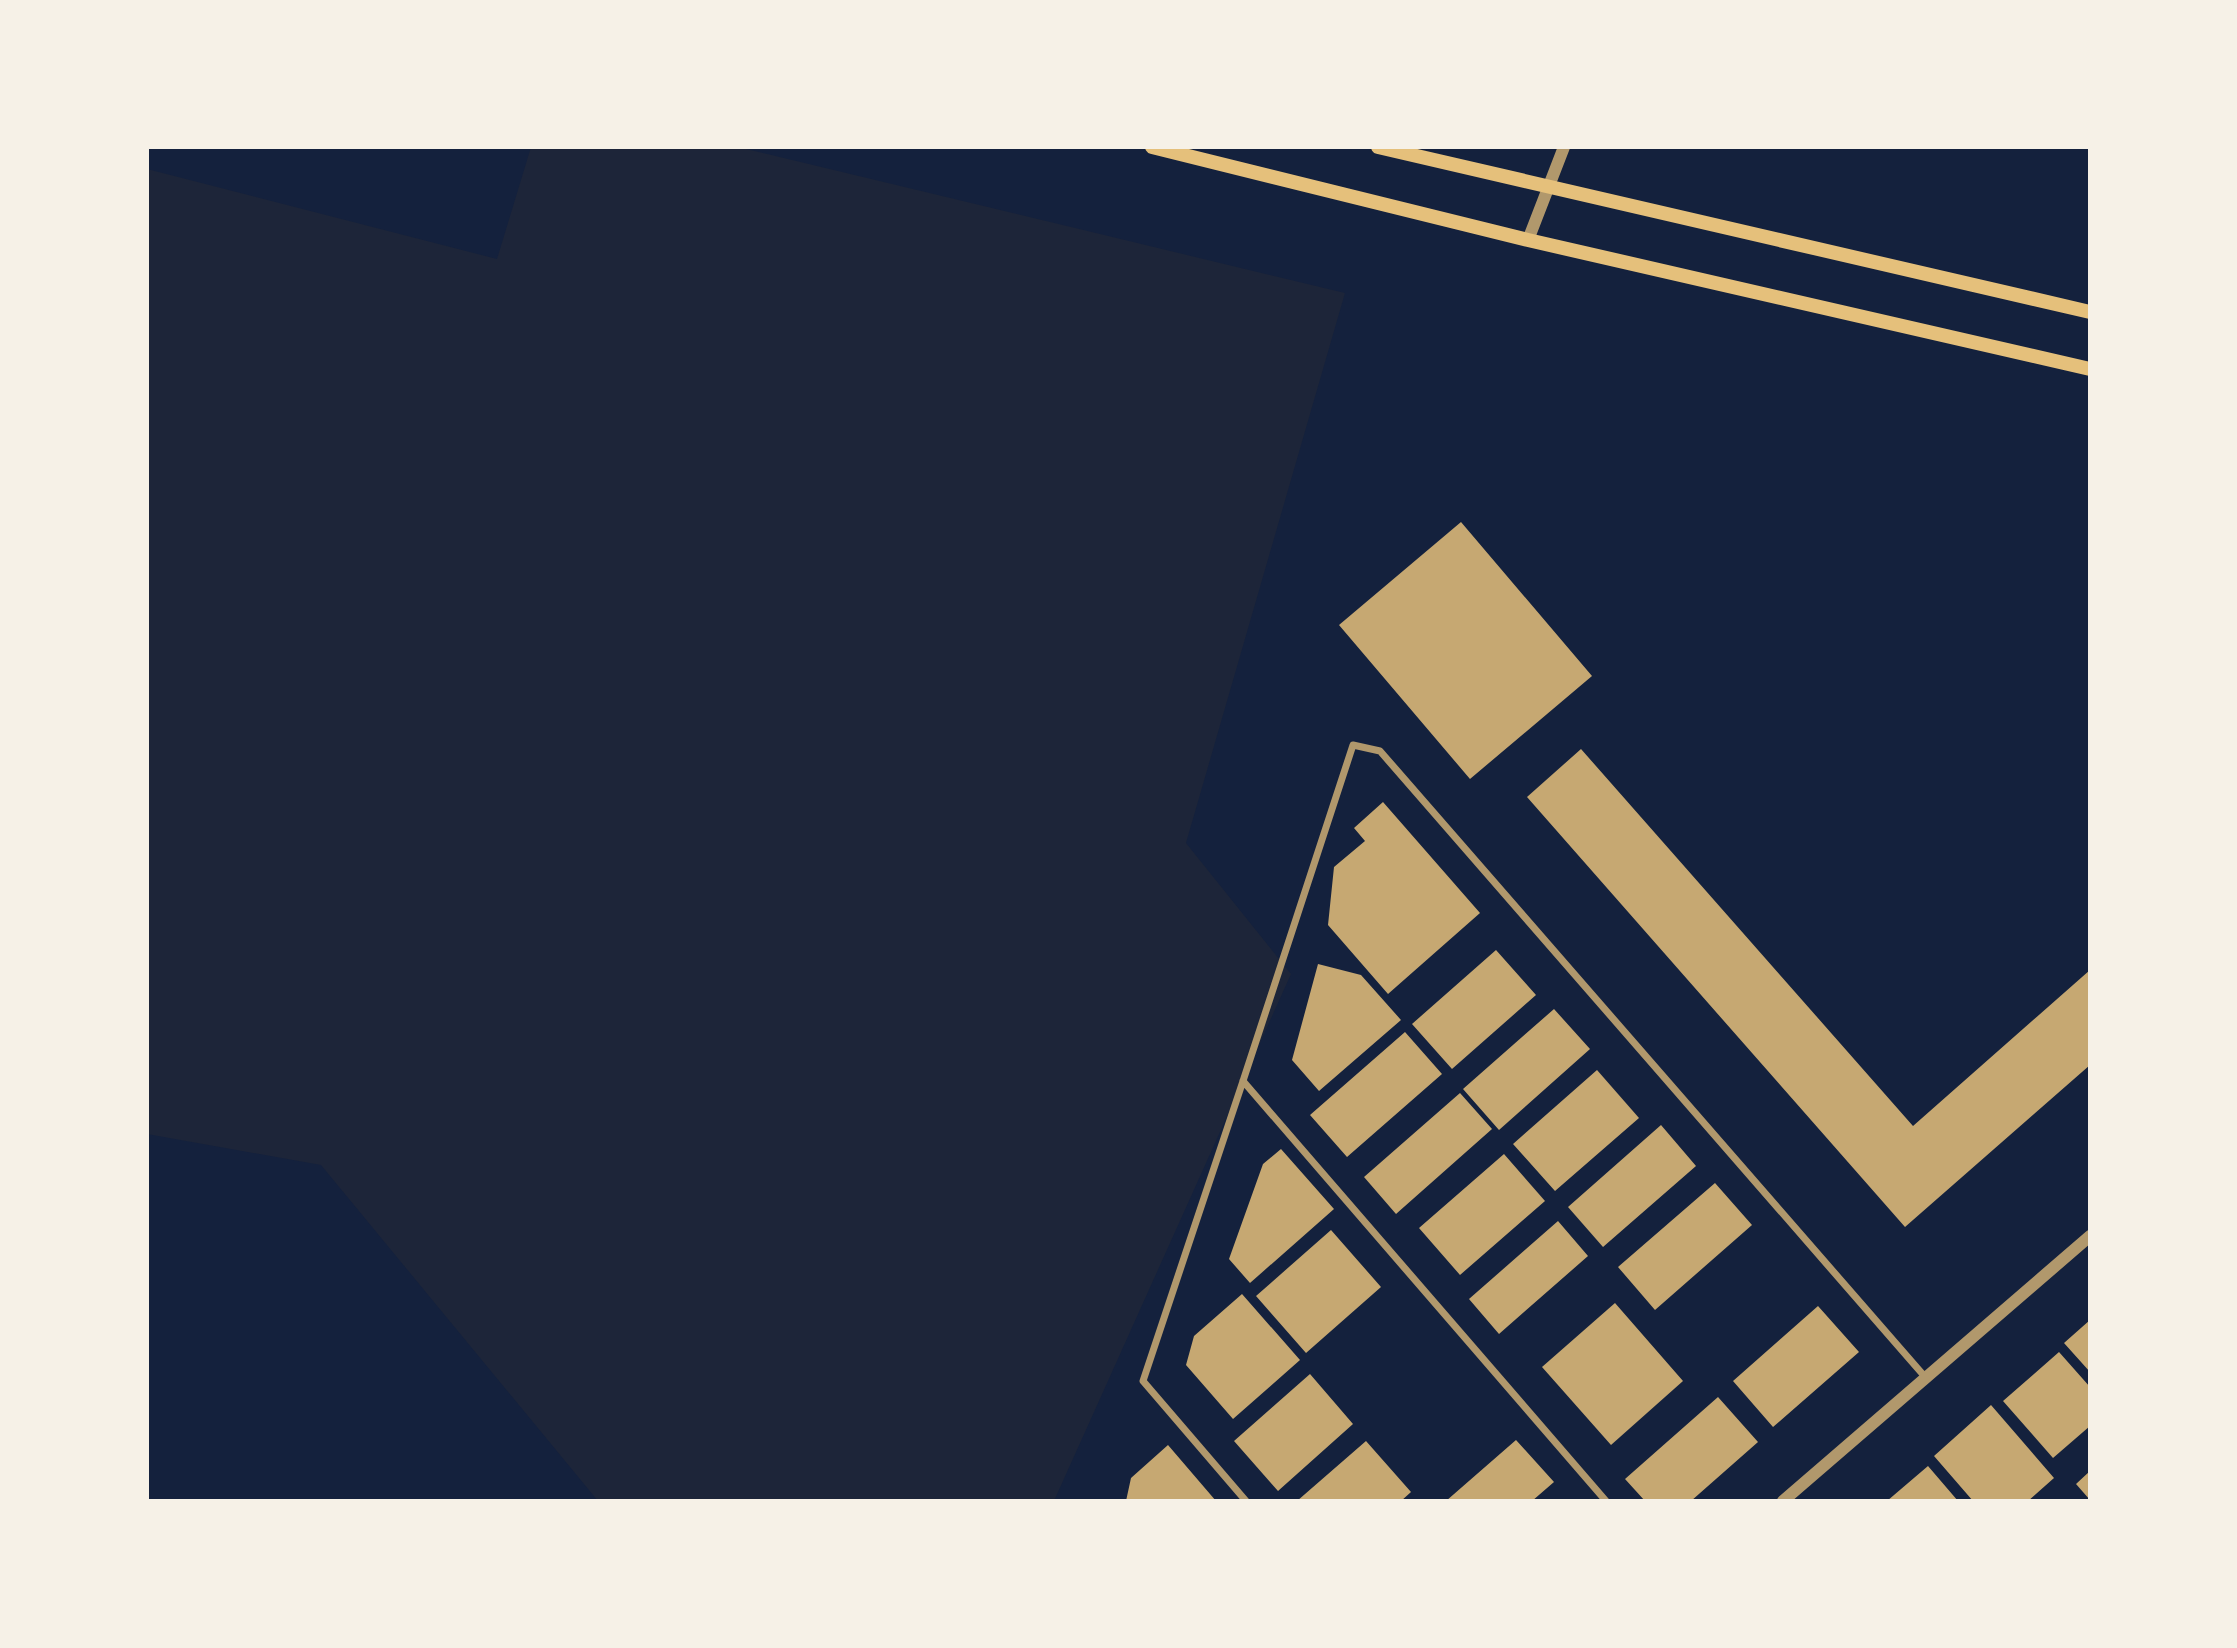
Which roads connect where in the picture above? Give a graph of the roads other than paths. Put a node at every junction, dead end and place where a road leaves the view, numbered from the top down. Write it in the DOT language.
graph roads {
  1 [pos="1152,147"];
  2 [pos="1378,147"];
  3 [pos="1564,147"];
  4 [pos="1549,186"];
  5 [pos="1528,240"];
  6 [pos="2090,312"];
  7 [pos="2090,369"];
  8 [pos="1244,1081"];
  9 [pos="2090,1236"];
  10 [pos="1926,1378"];
  11 [pos="1246,1501"];
  12 [pos="1606,1501"];
  13 [pos="1783,1501"];
  1 -- 5 [label="main road"];
  2 -- 4 [label="main road"];
  3 -- 4 [label="street"];
  4 -- 5 [label="street"];
  4 -- 6 [label="main road"];
  5 -- 7 [label="main road"];
  8 -- 10 [label="street"];
  8 -- 11 [label="street"];
  8 -- 12 [label="street"];
  9 -- 10 [label="street"];
  10 -- 13 [label="street"];
}
